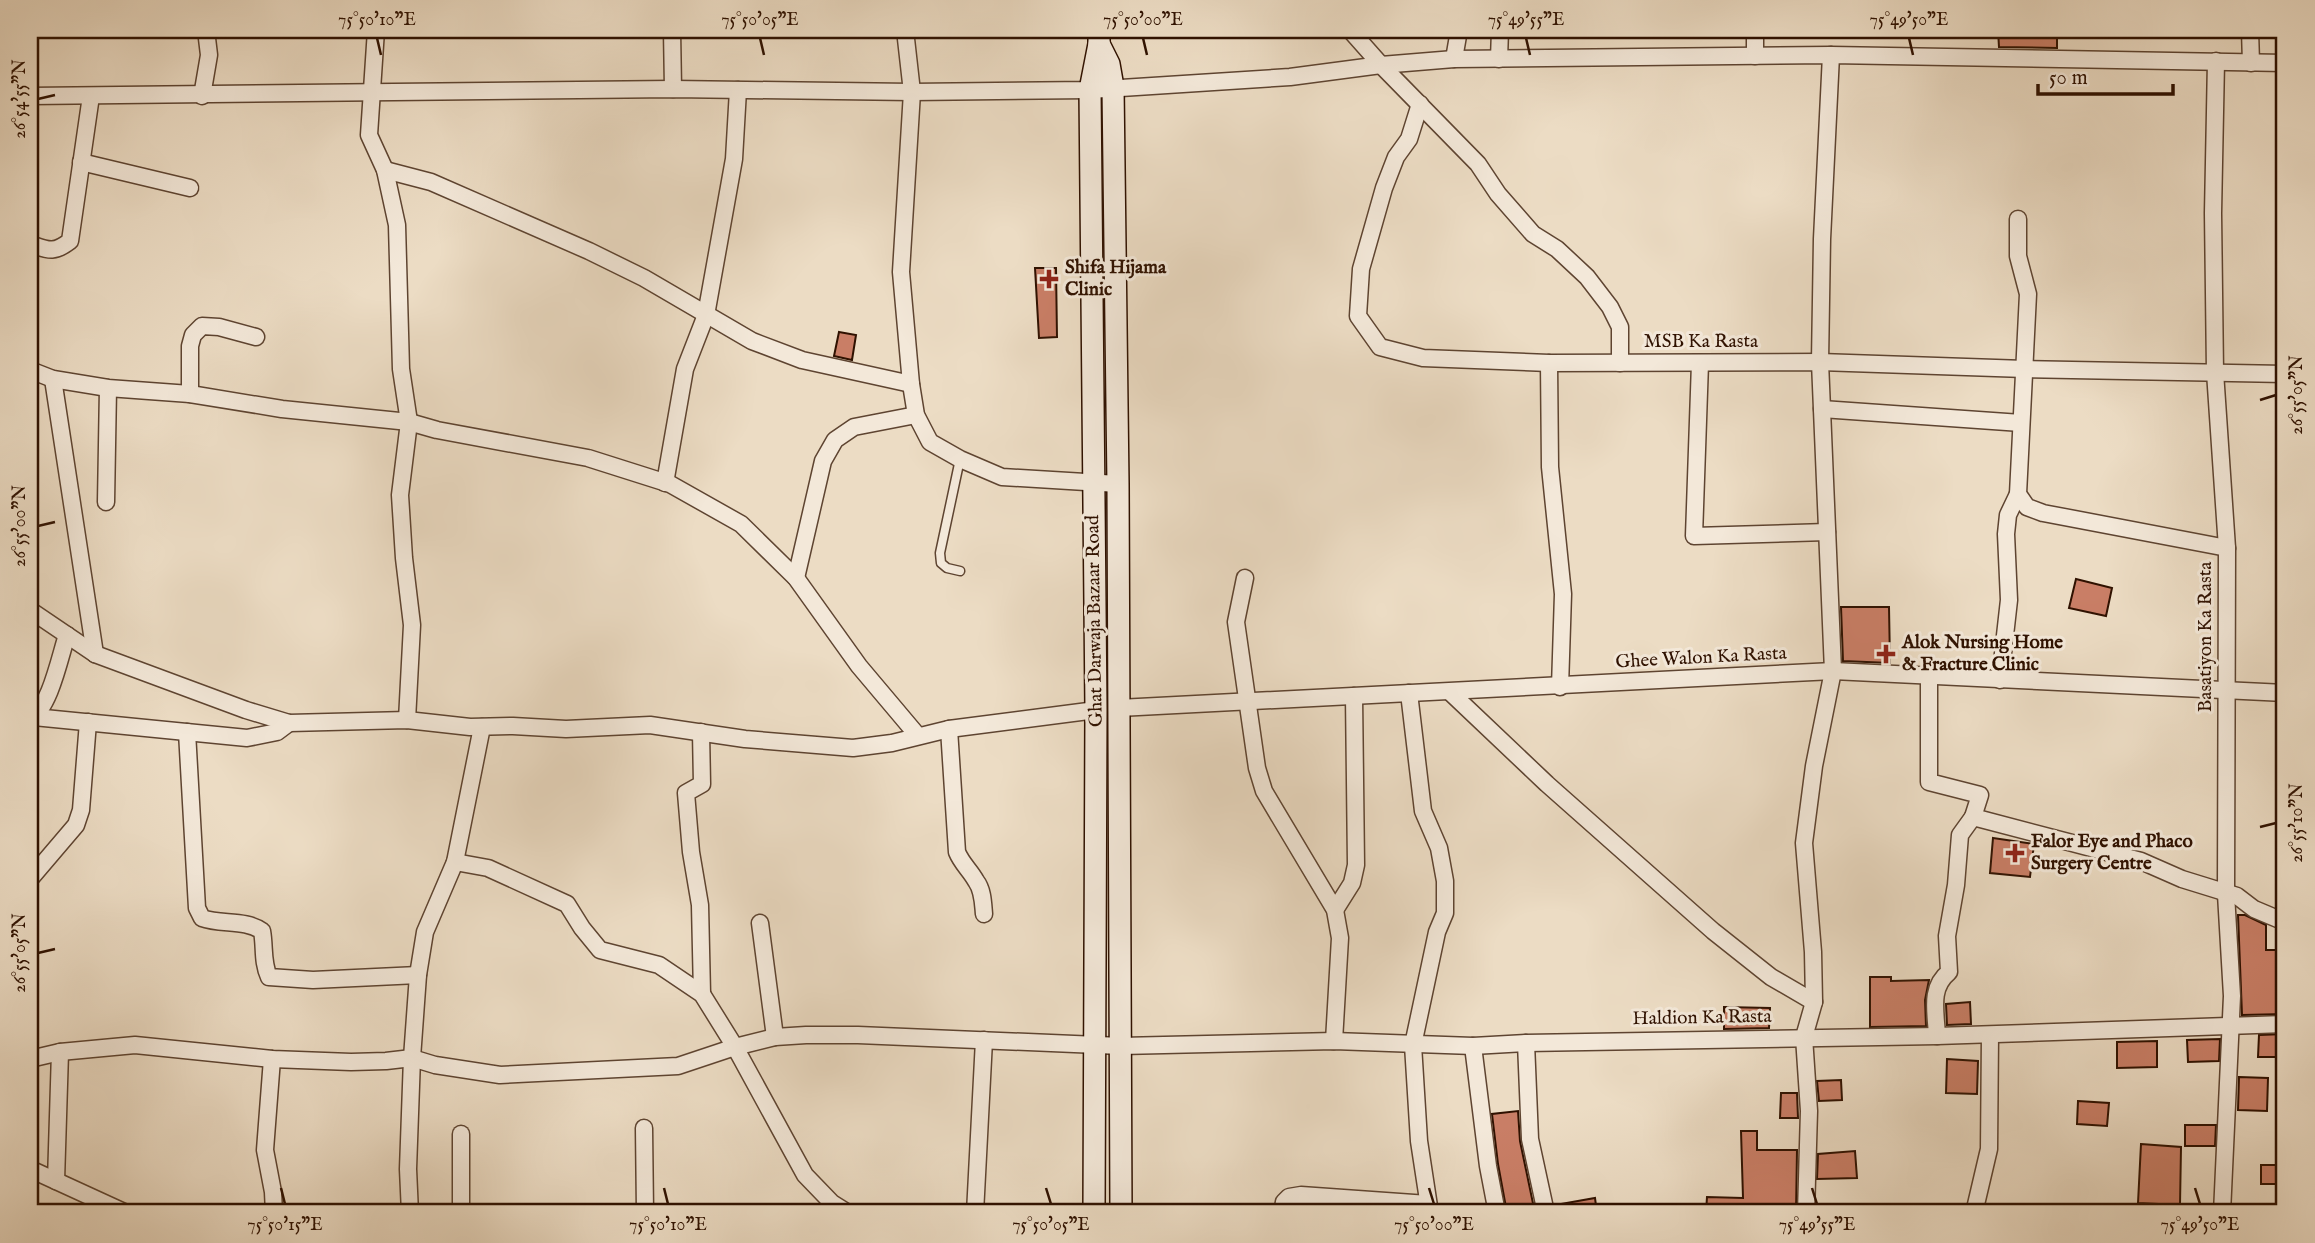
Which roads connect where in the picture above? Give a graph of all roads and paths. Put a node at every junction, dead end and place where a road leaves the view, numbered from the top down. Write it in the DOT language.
graph roads {
  1 [pos="206,30"];
  2 [pos="376,30"];
  3 [pos="672,30"];
  4 [pos="905,30"];
  5 [pos="1350,30"];
  6 [pos="1459,30"];
  7 [pos="1500,30"];
  8 [pos="1755,30"];
  9 [pos="2250,30"];
  10 [pos="1099,37"];
  11 [pos="1830,55"];
  12 [pos="1755,56"];
  13 [pos="1454,59"];
  14 [pos="1499,59"];
  15 [pos="2216,61"];
  16 [pos="2251,63"];
  17 [pos="2285,63"];
  18 [pos="1381,65"];
  19 [pos="1113,87"];
  20 [pos="673,89"];
  21 [pos="738,90"];
  22 [pos="1090,90"];
  23 [pos="912,92"];
  24 [pos="373,93"];
  25 [pos="30,96"];
  26 [pos="91,96"];
  27 [pos="202,96"];
  28 [pos="1420,104"];
  29 [pos="81,162"];
  30 [pos="385,170"];
  31 [pos="190,188"];
  32 [pos="2018,219"];
  33 [pos="30,244"];
  34 [pos="706,315"];
  35 [pos="256,337"];
  36 [pos="1820,362"];
  37 [pos="1549,363"];
  38 [pos="1620,363"];
  39 [pos="1700,363"];
  40 [pos="2025,369"];
  41 [pos="30,370"];
  42 [pos="2215,372"];
  43 [pos="2285,374"];
  44 [pos="53,379"];
  45 [pos="911,384"];
  46 [pos="108,388"];
  47 [pos="190,394"];
  48 [pos="1822,409"];
  49 [pos="916,415"];
  50 [pos="409,422"];
  51 [pos="2021,423"];
  52 [pos="960,459"];
  53 [pos="665,483"];
  54 [pos="1093,484"];
  55 [pos="1118,484"];
  56 [pos="2018,494"];
  57 [pos="106,502"];
  58 [pos="1827,532"];
  59 [pos="2227,548"];
  60 [pos="960,571"];
  61 [pos="796,578"];
  62 [pos="1245,578"];
  63 [pos="30,610"];
  64 [pos="67,635"];
  65 [pos="95,653"];
  66 [pos="1833,671"];
  67 [pos="1929,677"];
  68 [pos="2000,680"];
  69 [pos="1560,687"];
  70 [pos="1450,692"];
  71 [pos="2228,692"];
  72 [pos="1409,693"];
  73 [pos="2285,693"];
  74 [pos="1354,696"];
  75 [pos="1247,702"];
  76 [pos="1119,708"];
  77 [pos="1096,710"];
  78 [pos="32,718"];
  79 [pos="407,720"];
  80 [pos="88,722"];
  81 [pos="289,723"];
  82 [pos="482,727"];
  83 [pos="949,729"];
  84 [pos="187,732"];
  85 [pos="701,732"];
  86 [pos="918,736"];
  87 [pos="1973,817"];
  88 [pos="455,862"];
  89 [pos="30,880"];
  90 [pos="2226,894"];
  91 [pos="1335,911"];
  92 [pos="984,914"];
  93 [pos="2285,922"];
  94 [pos="760,923"];
  95 [pos="418,975"];
  96 [pos="702,994"];
  97 [pos="1814,1002"];
  98 [pos="2285,1024"];
  99 [pos="2229,1027"];
  100 [pos="1990,1035"];
  101 [pos="775,1037"];
  102 [pos="1804,1037"];
  103 [pos="1937,1037"];
  104 [pos="984,1040"];
  105 [pos="1334,1041"];
  106 [pos="1526,1043"];
  107 [pos="1093,1044"];
  108 [pos="1413,1045"];
  109 [pos="1121,1046"];
  110 [pos="1473,1046"];
  111 [pos="736,1047"];
  112 [pos="60,1052"];
  113 [pos="412,1058"];
  114 [pos="30,1059"];
  115 [pos="272,1059"];
  116 [pos="644,1128"];
  117 [pos="461,1134"];
  118 [pos="30,1169"];
  119 [pos="56,1181"];
  120 [pos="1429,1208"];
  121 [pos="126,1213"];
  122 [pos="274,1213"];
  123 [pos="410,1213"];
  124 [pos="461,1213"];
  125 [pos="645,1213"];
  126 [pos="848,1213"];
  127 [pos="975,1213"];
  128 [pos="1094,1213"];
  129 [pos="1121,1213"];
  130 [pos="1282,1213"];
  131 [pos="1497,1213"];
  132 [pos="1546,1213"];
  133 [pos="1806,1213"];
  134 [pos="1974,1213"];
  135 [pos="2222,1213"];
  1 -- 27 [label="street"];
  2 -- 24 [label="street"];
  3 -- 20 [label="street"];
  4 -- 23 [label="street"];
  5 -- 18 [label="street"];
  6 -- 13 [label="street"];
  7 -- 14 [label="street"];
  8 -- 12 [label="street"];
  9 -- 16 [label="street"];
  10 -- 19 [label="street"];
  10 -- 22 [label="street, Ghat Darwaja Bazaar Road"];
  11 -- 12 [label="street"];
  11 -- 15 [label="street"];
  11 -- 36 [label="street"];
  12 -- 14 [label="street"];
  13 -- 14 [label="street"];
  13 -- 18 [label="street"];
  15 -- 16 [label="street"];
  15 -- 42 [label="street, Basatiyon Ka Rasta"];
  16 -- 17 [label="street"];
  18 -- 19 [label="street"];
  18 -- 28 [label="street"];
  19 -- 22 [label="street"];
  19 -- 55 [label="street"];
  20 -- 21 [label="street"];
  20 -- 24 [label="street"];
  21 -- 23 [label="street"];
  21 -- 34 [label="street"];
  22 -- 23 [label="street"];
  22 -- 54 [label="street, Ghat Darwaja Bazaar Road"];
  23 -- 45 [label="street"];
  24 -- 27 [label="street"];
  24 -- 30 [label="street"];
  25 -- 26 [label="street"];
  26 -- 27 [label="street"];
  26 -- 29 [label="street"];
  28 -- 37 [label="street, MSB Ka Rasta"];
  28 -- 38 [label="street"];
  29 -- 31 [label="street"];
  29 -- 33 [label="street"];
  30 -- 34 [label="street"];
  30 -- 50 [label="street"];
  32 -- 40 [label="street"];
  34 -- 45 [label="street"];
  34 -- 53 [label="street"];
  35 -- 47 [label="street"];
  36 -- 39 [label="street, MSB Ka Rasta"];
  36 -- 40 [label="street, MSB Ka Rasta"];
  36 -- 48 [label="street"];
  37 -- 38 [label="street, MSB Ka Rasta"];
  37 -- 69 [label="street"];
  38 -- 39 [label="street, MSB Ka Rasta"];
  39 -- 58 [label="street"];
  40 -- 42 [label="street, MSB Ka Rasta"];
  40 -- 51 [label="street"];
  41 -- 44 [label="street"];
  42 -- 43 [label="street, MSB Ka Rasta"];
  42 -- 59 [label="street, Basatiyon Ka Rasta"];
  44 -- 46 [label="street"];
  44 -- 65 [label="street"];
  45 -- 49 [label="street"];
  46 -- 47 [label="street"];
  46 -- 57 [label="street"];
  47 -- 50 [label="street"];
  48 -- 51 [label="street"];
  48 -- 58 [label="street"];
  49 -- 52 [label="street"];
  49 -- 61 [label="street"];
  50 -- 53 [label="street"];
  50 -- 79 [label="street"];
  51 -- 56 [label="street"];
  52 -- 54 [label="street"];
  52 -- 60 [label="lane"];
  53 -- 61 [label="street"];
  54 -- 55 [label="street"];
  54 -- 77 [label="street, Ghat Darwaja Bazaar Road"];
  55 -- 76 [label="street"];
  56 -- 59 [label="street"];
  56 -- 68 [label="street"];
  58 -- 66 [label="street"];
  59 -- 71 [label="street, Basatiyon Ka Rasta"];
  61 -- 86 [label="street"];
  62 -- 75 [label="street"];
  63 -- 64 [label="street"];
  64 -- 65 [label="street"];
  64 -- 78 [label="street"];
  65 -- 81 [label="street"];
  66 -- 67 [label="street, Ghee Walon Ka Rasta"];
  66 -- 69 [label="street, Ghee Walon Ka Rasta"];
  66 -- 97 [label="street"];
  67 -- 68 [label="street, Ghee Walon Ka Rasta"];
  67 -- 87 [label="street"];
  68 -- 71 [label="street, Ghee Walon Ka Rasta"];
  69 -- 70 [label="street, Ghee Walon Ka Rasta"];
  70 -- 72 [label="street, Ghee Walon Ka Rasta"];
  70 -- 97 [label="street"];
  71 -- 73 [label="street, Ghee Walon Ka Rasta"];
  71 -- 90 [label="street, Basatiyon Ka Rasta"];
  72 -- 74 [label="street, Ghee Walon Ka Rasta"];
  72 -- 108 [label="street"];
  74 -- 75 [label="street, Ghee Walon Ka Rasta"];
  74 -- 91 [label="street"];
  75 -- 76 [label="street, Ghee Walon Ka Rasta"];
  75 -- 91 [label="street"];
  76 -- 77 [label="street"];
  76 -- 109 [label="street"];
  77 -- 83 [label="street"];
  77 -- 107 [label="street, Ghat Darwaja Bazaar Road"];
  78 -- 80 [label="street"];
  79 -- 81 [label="street"];
  79 -- 82 [label="street"];
  80 -- 84 [label="street"];
  80 -- 89 [label="street"];
  81 -- 84 [label="street"];
  82 -- 85 [label="street"];
  82 -- 88 [label="street"];
  83 -- 86 [label="street"];
  83 -- 92 [label="street"];
  84 -- 95 [label="street"];
  85 -- 86 [label="street"];
  85 -- 96 [label="street"];
  87 -- 90 [label="street"];
  87 -- 103 [label="street"];
  88 -- 95 [label="street"];
  88 -- 96 [label="street"];
  90 -- 93 [label="street"];
  90 -- 99 [label="street, Basatiyon Ka Rasta"];
  91 -- 105 [label="street"];
  94 -- 101 [label="street"];
  95 -- 113 [label="street"];
  96 -- 111 [label="street"];
  97 -- 102 [label="street"];
  98 -- 99 [label="street, Haldion Ka Rasta"];
  99 -- 100 [label="street, Haldion Ka Rasta"];
  99 -- 135 [label="street, Basatiyon Ka Rasta"];
  100 -- 103 [label="street, Haldion Ka Rasta"];
  100 -- 134 [label="street"];
  101 -- 104 [label="street, Haldion Ka Rasta"];
  101 -- 111 [label="street, Haldion Ka Rasta"];
  102 -- 103 [label="street, Haldion Ka Rasta"];
  102 -- 106 [label="street, Haldion Ka Rasta"];
  102 -- 133 [label="street"];
  104 -- 107 [label="street, Haldion Ka Rasta"];
  104 -- 127 [label="street"];
  105 -- 108 [label="street, Haldion Ka Rasta"];
  105 -- 109 [label="street, Haldion Ka Rasta"];
  106 -- 110 [label="street, Haldion Ka Rasta"];
  106 -- 132 [label="street"];
  107 -- 109 [label="street, Haldion Ka Rasta"];
  107 -- 128 [label="street, Ghat Darwaja Bazaar Road"];
  108 -- 110 [label="street, Haldion Ka Rasta"];
  108 -- 120 [label="street"];
  109 -- 129 [label="street"];
  110 -- 131 [label="street"];
  111 -- 113 [label="street, Haldion Ka Rasta"];
  111 -- 126 [label="street"];
  112 -- 114 [label="street, Haldion Ka Rasta"];
  112 -- 115 [label="street, Haldion Ka Rasta"];
  112 -- 119 [label="street"];
  113 -- 115 [label="street, Haldion Ka Rasta"];
  113 -- 123 [label="street"];
  115 -- 122 [label="street"];
  116 -- 125 [label="street"];
  117 -- 124 [label="street"];
  118 -- 119 [label="street"];
  119 -- 121 [label="street"];
  120 -- 130 [label="street"];
}
